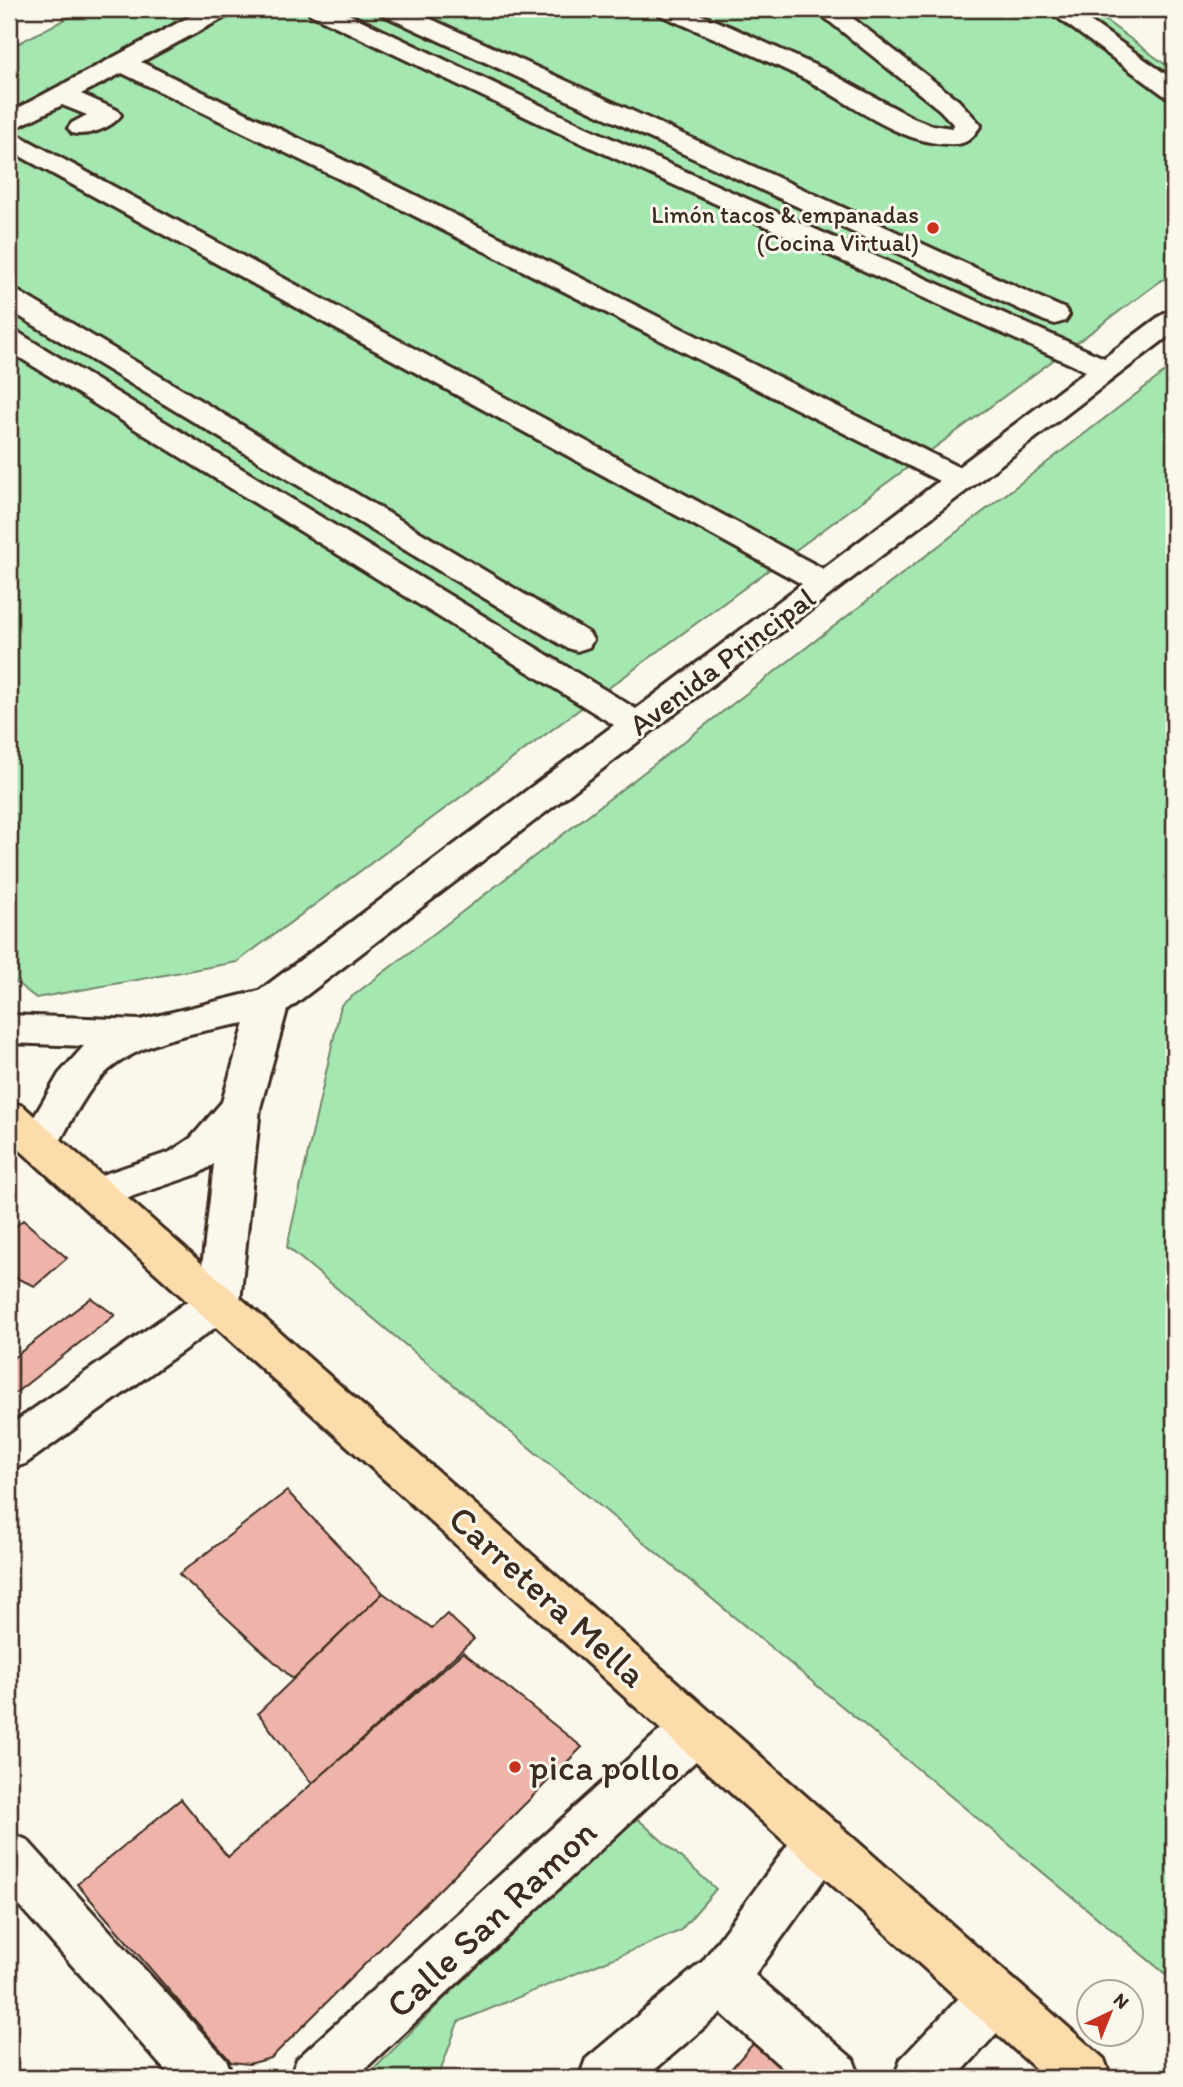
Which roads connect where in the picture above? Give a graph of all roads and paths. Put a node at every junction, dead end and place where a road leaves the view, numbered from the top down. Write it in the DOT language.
graph roads {
  1 [pos="222,9"];
  2 [pos="319,9"];
  3 [pos="390,9"];
  4 [pos="667,9"];
  5 [pos="826,9"];
  6 [pos="1058,9"];
  7 [pos="122,63"];
  8 [pos="1174,91"];
  9 [pos="61,95"];
  10 [pos="131,104"];
  11 [pos="108,115"];
  12 [pos="9,123"];
  13 [pos="81,128"];
  14 [pos="9,140"];
  15 [pos="9,298"];
  16 [pos="1055,315"];
  17 [pos="1174,319"];
  18 [pos="9,339"];
  19 [pos="1107,370"];
  20 [pos="960,480"];
  21 [pos="825,583"];
  22 [pos="577,640"];
  23 [pos="638,724"];
  24 [pos="270,1003"];
  25 [pos="9,1029"];
  26 [pos="141,1034"];
  27 [pos="240,1108"];
  28 [pos="24,1130"];
  29 [pos="95,1193"];
  30 [pos="219,1302"];
  31 [pos="9,1450"];
  32 [pos="696,1729"];
  33 [pos="821,1841"];
  34 [pos="12,1867"];
  35 [pos="721,1979"];
  36 [pos="995,1997"];
  37 [pos="620,2074"];
  38 [pos="207,2078"];
  39 [pos="316,2078"];
  40 [pos="834,2078"];
  41 [pos="920,2078"];
  42 [pos="1085,2078"];
  1 -- 7 [label="street"];
  2 -- 19 [label="street"];
  3 -- 16 [label="street"];
  4 -- 5 [label="street"];
  6 -- 8 [label="street"];
  7 -- 9 [label="street"];
  7 -- 20 [label="street"];
  9 -- 11 [label="street"];
  9 -- 12 [label="street"];
  10 -- 11 [label="street"];
  11 -- 13 [label="street"];
  14 -- 21 [label="street"];
  15 -- 22 [label="street"];
  17 -- 19 [label="street, Avenida Principal"];
  18 -- 23 [label="street"];
  19 -- 20 [label="street, Avenida Principal"];
  20 -- 21 [label="street, Avenida Principal"];
  21 -- 23 [label="street, Avenida Principal"];
  23 -- 24 [label="street, Avenida Principal"];
  24 -- 26 [label="street"];
  24 -- 27 [label="street"];
  25 -- 26 [label="street"];
  26 -- 28 [label="street"];
  27 -- 29 [label="street"];
  27 -- 30 [label="street"];
  28 -- 29 [label="main road, Carretera Mella"];
  29 -- 30 [label="main road, Carretera Mella"];
  30 -- 31 [label="street"];
  30 -- 32 [label="main road, Carretera Mella"];
  32 -- 33 [label="main road, Carretera Mella"];
  32 -- 39 [label="street, Calle San Ramon"];
  33 -- 35 [label="street"];
  33 -- 36 [label="main road, Carretera Mella"];
  34 -- 38 [label="street"];
  35 -- 37 [label="street"];
  35 -- 40 [label="street"];
  36 -- 41 [label="street"];
  36 -- 42 [label="main road, Carretera Mella"];
}
